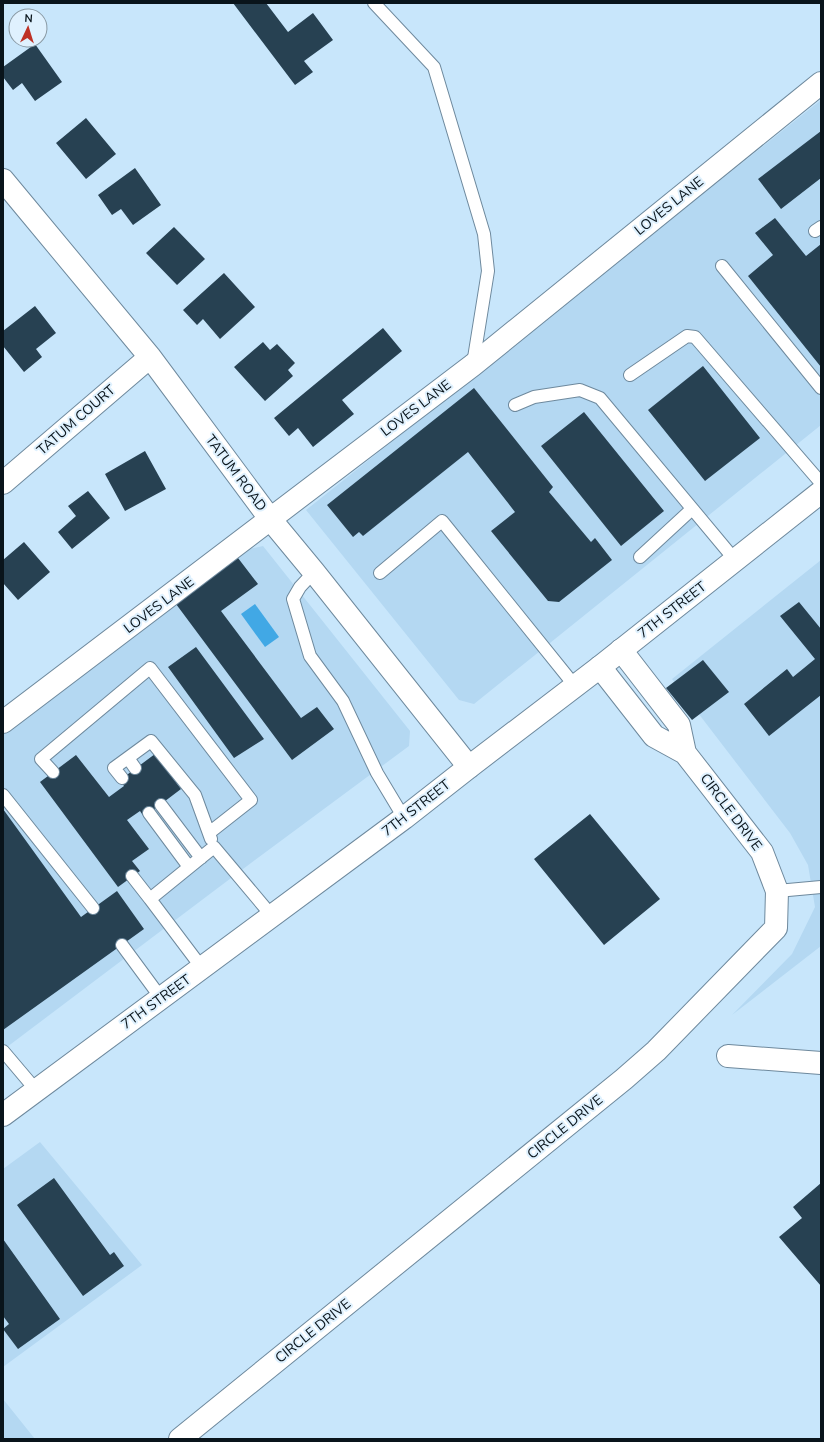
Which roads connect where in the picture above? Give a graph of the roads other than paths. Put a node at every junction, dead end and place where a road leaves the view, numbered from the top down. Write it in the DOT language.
graph roads {
  1 [pos="374,3"];
  2 [pos="821,83"];
  3 [pos="3,180"];
  4 [pos="722,266"];
  5 [pos="150,357"];
  6 [pos="473,365"];
  7 [pos="630,375"];
  8 [pos="821,388"];
  9 [pos="515,405"];
  10 [pos="3,483"];
  11 [pos="821,483"];
  12 [pos="821,492"];
  13 [pos="692,509"];
  14 [pos="271,520"];
  15 [pos="640,557"];
  16 [pos="735,560"];
  17 [pos="314,572"];
  18 [pos="380,573"];
  19 [pos="621,650"];
  20 [pos="600,666"];
  21 [pos="575,686"];
  22 [pos="3,722"];
  23 [pos="685,752"];
  24 [pos="128,758"];
  25 [pos="468,767"];
  26 [pos="135,768"];
  27 [pos="53,772"];
  28 [pos="122,778"];
  29 [pos="3,795"];
  30 [pos="161,805"];
  31 [pos="149,813"];
  32 [pos="404,818"];
  33 [pos="209,833"];
  34 [pos="214,848"];
  35 [pos="201,858"];
  36 [pos="189,867"];
  37 [pos="132,876"];
  38 [pos="821,887"];
  39 [pos="777,891"];
  40 [pos="150,898"];
  41 [pos="93,908"];
  42 [pos="272,916"];
  43 [pos="122,945"];
  44 [pos="202,968"];
  45 [pos="161,998"];
  46 [pos="3,1051"];
  47 [pos="728,1056"];
  48 [pos="821,1063"];
  49 [pos="36,1090"];
  50 [pos="3,1115"];
  51 [pos="180,1439"];
  1 -- 6 [label="lane"];
  2 -- 6 [label="street, LOVES LANE"];
  3 -- 5 [label="street, TATUM ROAD"];
  4 -- 8 [label="lane"];
  5 -- 10 [label="street, TATUM COURT"];
  5 -- 14 [label="street, TATUM ROAD"];
  6 -- 14 [label="street, LOVES LANE"];
  7 -- 11 [label="lane"];
  9 -- 13 [label="lane"];
  12 -- 16 [label="street, 7TH STREET"];
  13 -- 15 [label="lane"];
  13 -- 16 [label="lane"];
  14 -- 17 [label="street, TATUM ROAD"];
  14 -- 22 [label="street, LOVES LANE"];
  16 -- 19 [label="street, 7TH STREET"];
  17 -- 25 [label="street, TATUM ROAD"];
  17 -- 32 [label="lane"];
  18 -- 21 [label="lane"];
  19 -- 20 [label="street, 7TH STREET"];
  19 -- 23 [label="street, CIRCLE DRIVE"];
  20 -- 21 [label="street, 7TH STREET"];
  20 -- 23 [label="street, CIRCLE DRIVE"];
  21 -- 25 [label="street, 7TH STREET"];
  23 -- 39 [label="street, CIRCLE DRIVE"];
  24 -- 26 [label="lane"];
  24 -- 28 [label="lane"];
  24 -- 33 [label="lane"];
  25 -- 32 [label="street, 7TH STREET"];
  27 -- 33 [label="lane"];
  29 -- 41 [label="lane"];
  30 -- 35 [label="lane"];
  31 -- 36 [label="lane"];
  32 -- 42 [label="street, 7TH STREET"];
  33 -- 34 [label="lane"];
  34 -- 35 [label="lane"];
  34 -- 42 [label="lane"];
  35 -- 36 [label="lane"];
  36 -- 40 [label="lane"];
  37 -- 40 [label="lane"];
  38 -- 39 [label="lane"];
  39 -- 51 [label="street, CIRCLE DRIVE"];
  40 -- 44 [label="lane"];
  42 -- 44 [label="street, 7TH STREET"];
  43 -- 45 [label="lane"];
  44 -- 45 [label="street, 7TH STREET"];
  45 -- 49 [label="street, 7TH STREET"];
  46 -- 49 [label="lane"];
  47 -- 48 [label="street"];
  49 -- 50 [label="street, 7TH STREET"];
}
